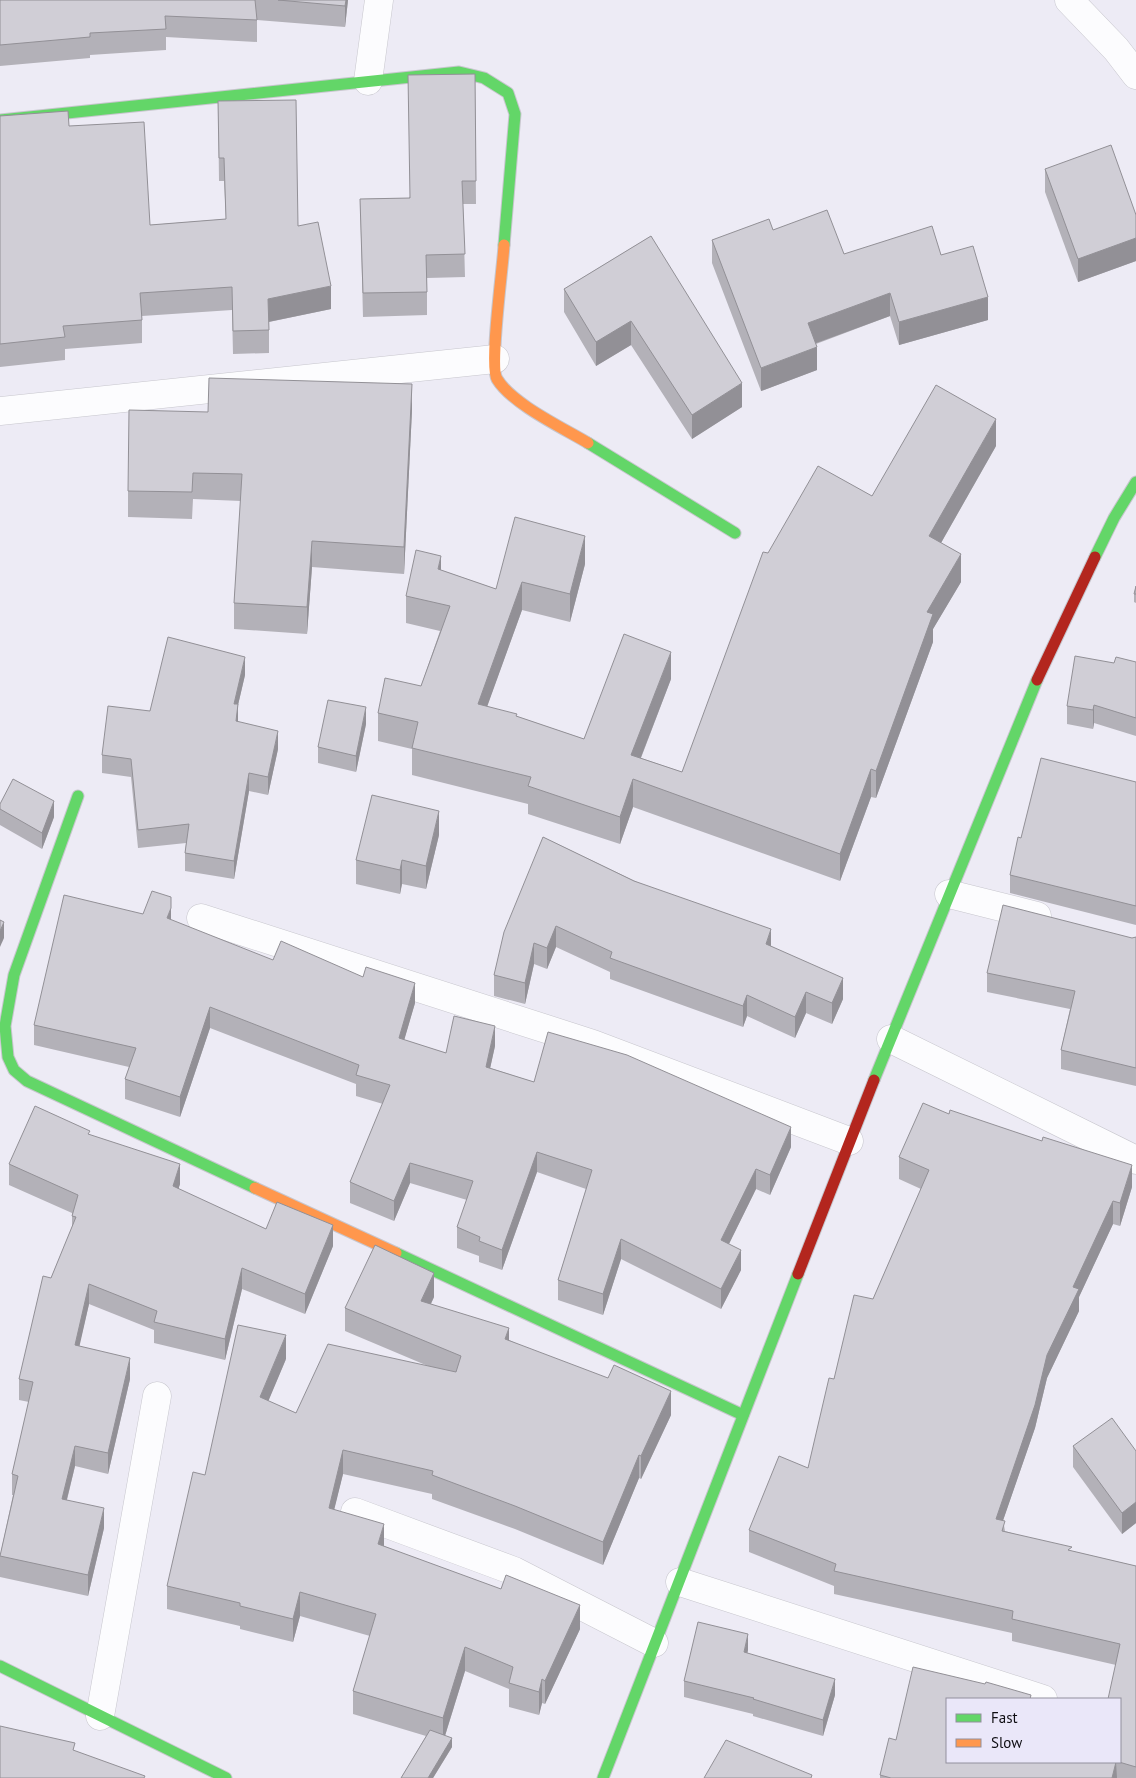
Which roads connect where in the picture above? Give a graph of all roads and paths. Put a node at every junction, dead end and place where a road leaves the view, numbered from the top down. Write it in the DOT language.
graph roads {
  1 [pos="379,0"];
  2 [pos="1069,0"];
  3 [pos="1136,75"];
  4 [pos="368,81"];
  5 [pos="0,120"];
  6 [pos="496,359"];
  7 [pos="0,411"];
  8 [pos="1136,482"];
  9 [pos="734,532"];
  10 [pos="78,796"];
  11 [pos="949,894"];
  12 [pos="201,918"];
  13 [pos="1061,922"];
  14 [pos="891,1039"];
  15 [pos="850,1141"];
  16 [pos="1136,1160"];
  17 [pos="157,1396"];
  18 [pos="743,1415"];
  19 [pos="355,1512"];
  20 [pos="680,1582"];
  21 [pos="654,1644"];
  22 [pos="0,1666"];
  23 [pos="1040,1698"];
  24 [pos="100,1716"];
  25 [pos="226,1778"];
  26 [pos="603,1778"];
  1 -- 4 [label="street"];
  2 -- 3 [label="street"];
  4 -- 5 [label="street"];
  4 -- 6 [label="street"];
  6 -- 7 [label="street"];
  6 -- 9 [label="street"];
  8 -- 11 [label="street"];
  10 -- 18 [label="street"];
  11 -- 13 [label="street"];
  11 -- 14 [label="street"];
  12 -- 15 [label="street"];
  14 -- 15 [label="street"];
  14 -- 16 [label="street"];
  15 -- 18 [label="street"];
  17 -- 24 [label="street"];
  18 -- 20 [label="street"];
  19 -- 21 [label="street"];
  20 -- 21 [label="street"];
  20 -- 23 [label="street"];
  21 -- 26 [label="street"];
  22 -- 24 [label="street"];
  24 -- 25 [label="street"];
}
